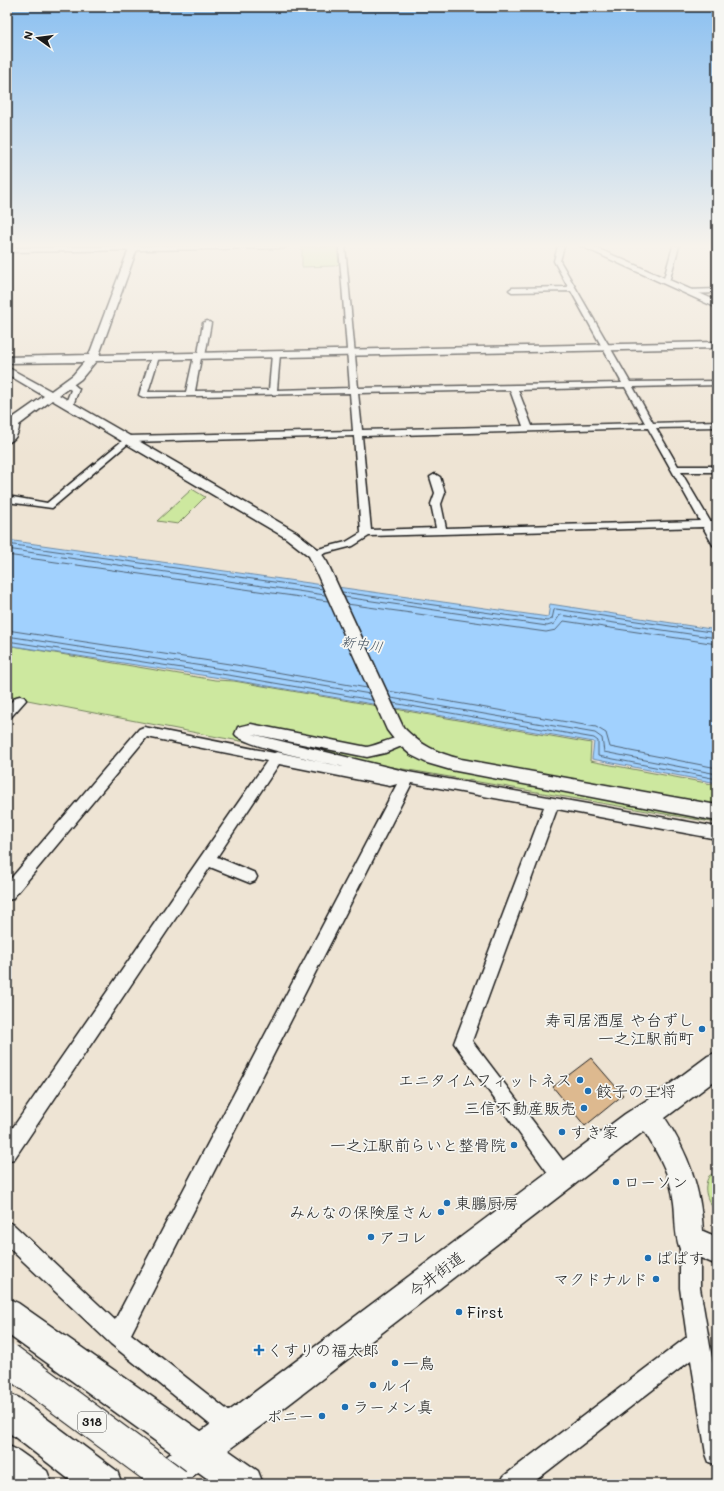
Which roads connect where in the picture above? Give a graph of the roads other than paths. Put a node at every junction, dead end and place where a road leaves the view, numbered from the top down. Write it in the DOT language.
graph roads {
  1 [pos="108,316"];
  2 [pos="347,316"];
  3 [pos="588,316"];
  4 [pos="207,323"];
  5 [pos="717,345"];
  6 [pos="606,348"];
  7 [pos="350,353"];
  8 [pos="276,354"];
  9 [pos="199,356"];
  10 [pos="155,357"];
  11 [pos="92,358"];
  12 [pos="7,360"];
  13 [pos="7,370"];
  14 [pos="717,383"];
  15 [pos="68,384"];
  16 [pos="627,385"];
  17 [pos="513,387"];
  18 [pos="354,391"];
  19 [pos="274,393"];
  20 [pos="190,394"];
  21 [pos="53,396"];
  22 [pos="69,405"];
  23 [pos="717,424"];
  24 [pos="10,425"];
  25 [pos="650,425"];
  26 [pos="528,428"];
  27 [pos="357,433"];
  28 [pos="128,439"];
  29 [pos="7,440"];
  30 [pos="675,469"];
  31 [pos="717,469"];
  32 [pos="436,477"];
  33 [pos="7,499"];
  34 [pos="712,524"];
  35 [pos="442,531"];
  36 [pos="366,534"];
  37 [pos="717,543"];
  38 [pos="317,558"];
  39 [pos="20,700"];
  40 [pos="7,714"];
  41 [pos="400,735"];
  42 [pos="277,757"];
  43 [pos="408,777"];
  44 [pos="553,802"];
  45 [pos="717,813"];
  46 [pos="717,833"];
  47 [pos="207,859"];
  48 [pos="250,877"];
  49 [pos="7,894"];
  50 [pos="717,1064"];
  51 [pos="648,1115"];
  52 [pos="7,1152"];
  53 [pos="563,1177"];
  54 [pos="7,1232"];
  55 [pos="690,1239"];
  56 [pos="717,1251"];
  57 [pos="7,1314"];
  58 [pos="118,1337"];
  59 [pos="699,1341"];
  60 [pos="7,1359"];
  61 [pos="7,1410"];
  62 [pos="232,1428"];
  63 [pos="201,1451"];
  64 [pos="717,1454"];
  65 [pos="7,1463"];
  66 [pos="34,1484"];
  67 [pos="104,1484"];
  68 [pos="155,1484"];
  69 [pos="176,1484"];
  70 [pos="245,1484"];
  71 [pos="512,1484"];
  1 -- 11 [label="street"];
  2 -- 7 [label="street"];
  3 -- 6 [label="street"];
  4 -- 9 [label="street"];
  5 -- 6 [label="street"];
  6 -- 7 [label="street"];
  6 -- 16 [label="street"];
  7 -- 8 [label="street"];
  7 -- 18 [label="street"];
  8 -- 9 [label="street"];
  8 -- 19 [label="street"];
  9 -- 10 [label="street"];
  9 -- 20 [label="street"];
  10 -- 11 [label="street"];
  10 -- 20 [label="street"];
  11 -- 12 [label="street"];
  11 -- 15 [label="street"];
  13 -- 21 [label="street"];
  14 -- 16 [label="street"];
  15 -- 21 [label="street"];
  15 -- 22 [label="street"];
  16 -- 17 [label="street"];
  16 -- 25 [label="street"];
  17 -- 18 [label="street"];
  17 -- 26 [label="street"];
  18 -- 19 [label="street"];
  18 -- 27 [label="street"];
  19 -- 20 [label="street"];
  21 -- 22 [label="street"];
  21 -- 24 [label="street"];
  22 -- 28 [label="street"];
  23 -- 25 [label="street"];
  24 -- 29 [label="street"];
  25 -- 26 [label="street"];
  25 -- 30 [label="street"];
  26 -- 27 [label="street"];
  27 -- 28 [label="street"];
  27 -- 36 [label="street"];
  28 -- 33 [label="street"];
  28 -- 38 [label="street"];
  30 -- 31 [label="street"];
  30 -- 34 [label="street"];
  32 -- 35 [label="street"];
  34 -- 35 [label="street"];
  34 -- 37 [label="street"];
  35 -- 36 [label="street"];
  36 -- 38 [label="street"];
  38 -- 41 [label="street"];
  39 -- 40 [label="street"];
  41 -- 43 [label="street"];
  41 -- 45 [label="street"];
  42 -- 43 [label="street"];
  42 -- 47 [label="street"];
  42 -- 49 [label="street"];
  43 -- 44 [label="street"];
  43 -- 58 [label="street"];
  44 -- 46 [label="street"];
  44 -- 53 [label="street"];
  47 -- 48 [label="street"];
  47 -- 52 [label="street"];
  50 -- 51 [label="street, 今井街道"];
  51 -- 53 [label="street, 今井街道"];
  51 -- 55 [label="street"];
  53 -- 62 [label="street, 今井街道"];
  54 -- 58 [label="street"];
  55 -- 56 [label="street"];
  55 -- 59 [label="street"];
  57 -- 63 [label="main road"];
  58 -- 62 [label="street"];
  59 -- 64 [label="street"];
  59 -- 71 [label="street"];
  60 -- 69 [label="main road, 318, bridge"];
  61 -- 67 [label="main road"];
  62 -- 63 [label="street, 今井街道"];
  63 -- 68 [label="street, 今井街道"];
  63 -- 70 [label="main road"];
  65 -- 66 [label="main road"];
}
